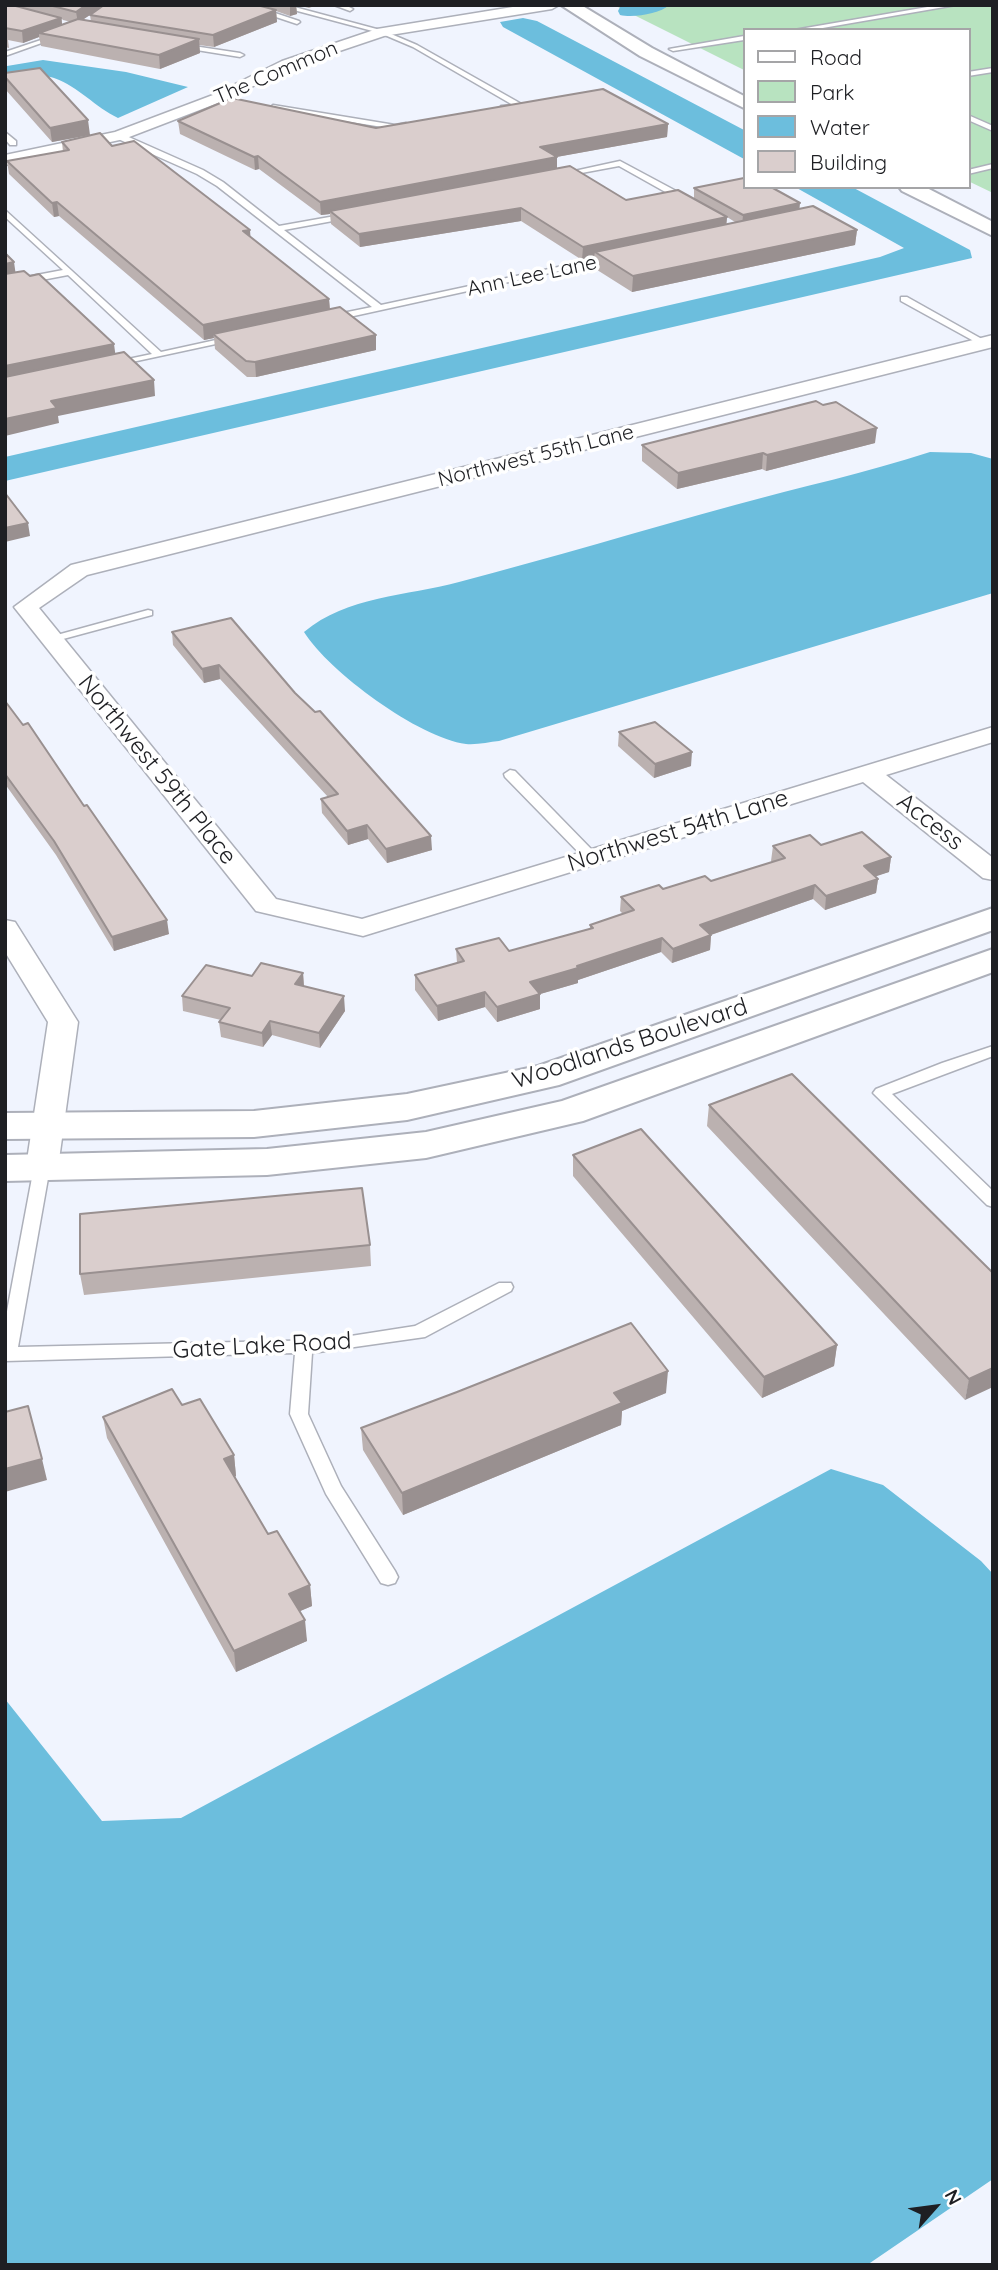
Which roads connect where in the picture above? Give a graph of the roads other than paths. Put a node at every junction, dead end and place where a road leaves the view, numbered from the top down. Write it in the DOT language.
graph roads {
  1 [pos="278,5"];
  2 [pos="338,5"];
  3 [pos="552,5"];
  4 [pos="569,5"];
  5 [pos="953,5"];
  6 [pos="349,9"];
  7 [pos="264,12"];
  8 [pos="297,22"];
  9 [pos="809,28"];
  10 [pos="67,33"];
  11 [pos="382,33"];
  12 [pos="743,38"];
  13 [pos="175,45"];
  14 [pos="673,49"];
  15 [pos="5,52"];
  16 [pos="240,55"];
  17 [pos="993,70"];
  18 [pos="970,74"];
  19 [pos="743,84"];
  20 [pos="743,102"];
  21 [pos="534,103"];
  22 [pos="259,105"];
  23 [pos="521,106"];
  24 [pos="495,110"];
  25 [pos="970,118"];
  26 [pos="420,123"];
  27 [pos="993,129"];
  28 [pos="5,134"];
  29 [pos="119,136"];
  30 [pos="13,142"];
  31 [pos="993,158"];
  32 [pos="5,160"];
  33 [pos="970,162"];
  34 [pos="993,166"];
  35 [pos="970,172"];
  36 [pos="554,176"];
  37 [pos="913,189"];
  38 [pos="956,189"];
  39 [pos="692,204"];
  40 [pos="993,208"];
  41 [pos="5,212"];
  42 [pos="355,214"];
  43 [pos="276,229"];
  44 [pos="993,230"];
  45 [pos="620,257"];
  46 [pos="69,272"];
  47 [pos="5,284"];
  48 [pos="904,299"];
  49 [pos="379,309"];
  50 [pos="318,321"];
  51 [pos="240,337"];
  52 [pos="990,344"];
  53 [pos="159,355"];
  54 [pos="95,369"];
  55 [pos="79,570"];
  56 [pos="148,613"];
  57 [pos="52,638"];
  58 [pos="993,734"];
  59 [pos="867,773"];
  60 [pos="510,774"];
  61 [pos="591,857"];
  62 [pos="993,872"];
  63 [pos="993,919"];
  64 [pos="5,928"];
  65 [pos="363,928"];
  66 [pos="993,960"];
  67 [pos="993,1051"];
  68 [pos="49,1125"];
  69 [pos="5,1126"];
  70 [pos="24,1167"];
  71 [pos="993,1201"];
  72 [pos="505,1287"];
  73 [pos="304,1347"];
  74 [pos="6,1354"];
  75 [pos="388,1577"];
  1 -- 11 [label="lane"];
  2 -- 6 [label="lane"];
  3 -- 11 [label="street, The Common"];
  4 -- 14 [label="street"];
  4 -- 20 [label="street"];
  5 -- 9 [label="lane"];
  7 -- 8 [label="lane"];
  10 -- 15 [label="lane"];
  11 -- 23 [label="lane"];
  11 -- 29 [label="street, The Common"];
  12 -- 14 [label="lane"];
  13 -- 16 [label="lane"];
  14 -- 19 [label="street"];
  17 -- 18 [label="lane"];
  21 -- 23 [label="lane"];
  22 -- 26 [label="lane"];
  23 -- 24 [label="lane"];
  25 -- 27 [label="lane"];
  28 -- 30 [label="lane"];
  29 -- 32 [label="street, The Common"];
  29 -- 43 [label="lane"];
  31 -- 33 [label="lane"];
  34 -- 35 [label="lane"];
  36 -- 39 [label="lane"];
  37 -- 44 [label="street"];
  38 -- 40 [label="street"];
  41 -- 46 [label="lane"];
  42 -- 43 [label="lane"];
  43 -- 49 [label="lane"];
  45 -- 49 [label="lane, Ann Lee Lane"];
  46 -- 47 [label="lane"];
  46 -- 53 [label="lane"];
  48 -- 52 [label="lane"];
  49 -- 50 [label="lane, Ann Lee Lane"];
  51 -- 53 [label="lane"];
  52 -- 55 [label="street, Northwest 55th Lane"];
  53 -- 54 [label="lane"];
  55 -- 57 [label="street, Northwest 59th Place"];
  56 -- 57 [label="lane"];
  57 -- 65 [label="street, Northwest 59th Place"];
  58 -- 59 [label="street, Northwest 54th Lane"];
  59 -- 61 [label="street, Northwest 54th Lane"];
  59 -- 62 [label="street, Access"];
  60 -- 61 [label="lane"];
  61 -- 65 [label="street, Northwest 54th Lane"];
  63 -- 68 [label="street, Woodlands Boulevard"];
  64 -- 68 [label="street"];
  66 -- 70 [label="street, Woodlands Boulevard"];
  67 -- 71 [label="lane"];
  68 -- 69 [label="street, Woodlands Boulevard"];
  68 -- 70 [label="street"];
  70 -- 74 [label="lane, Gate Lake Road"];
  72 -- 73 [label="lane, Gate Lake Road"];
  73 -- 74 [label="lane, Gate Lake Road"];
  73 -- 75 [label="lane"];
}
